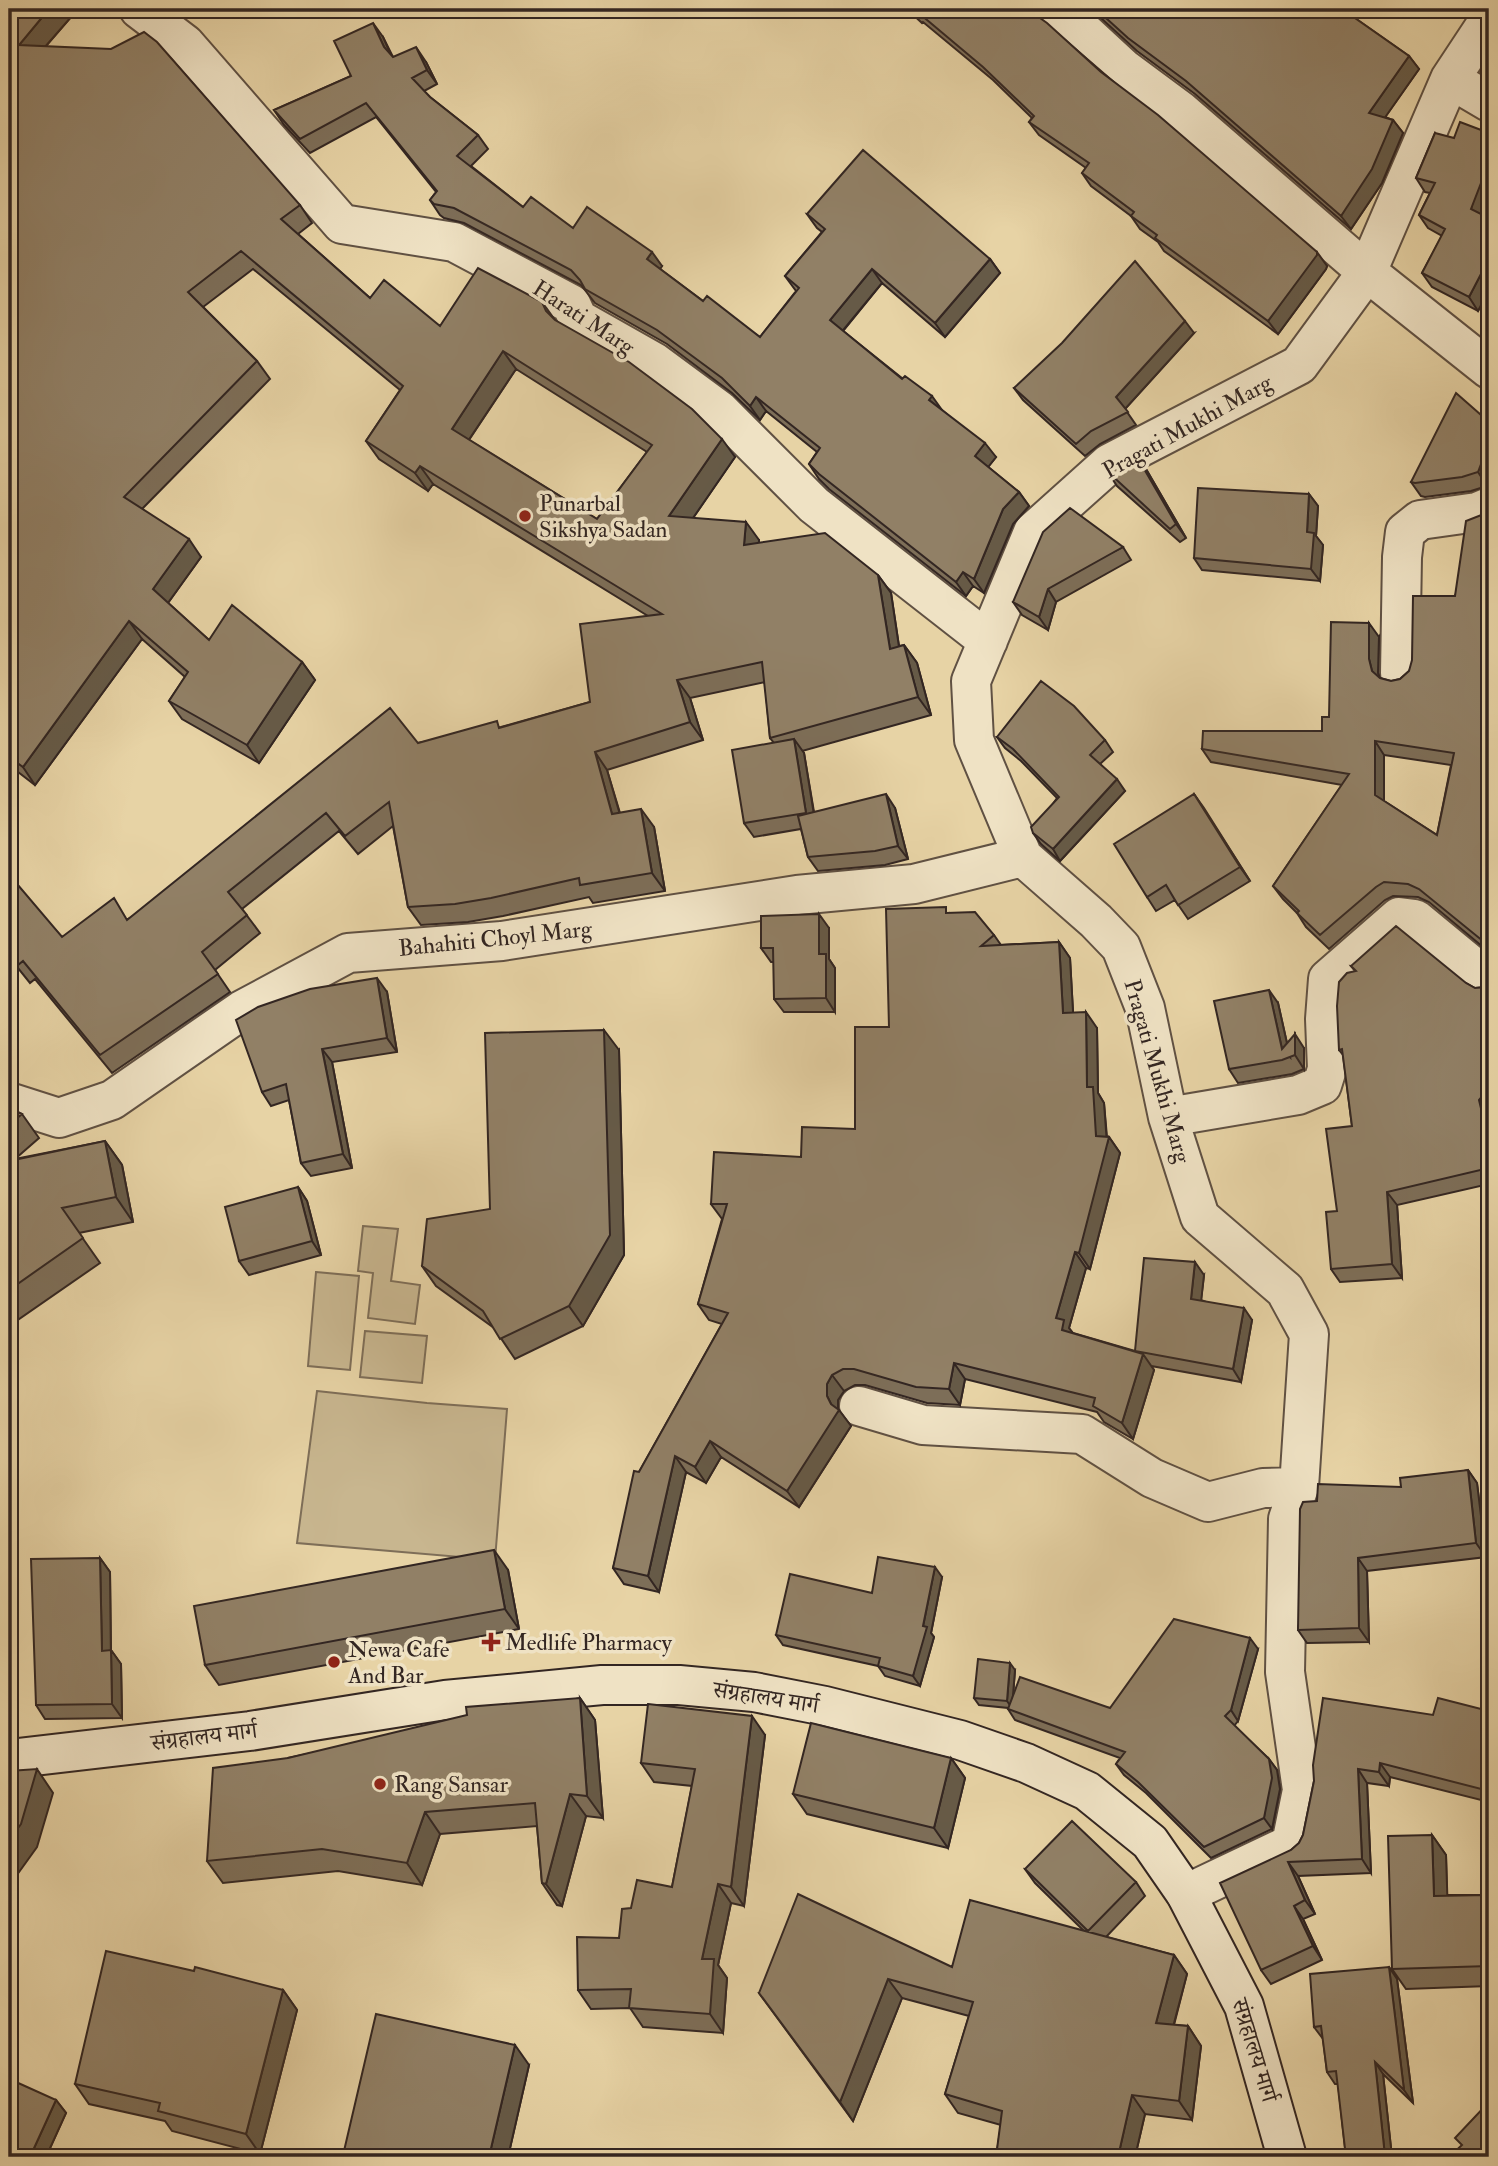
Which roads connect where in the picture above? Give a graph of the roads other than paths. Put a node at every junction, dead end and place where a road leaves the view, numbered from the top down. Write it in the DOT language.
graph roads {
  1 [pos="139,9"];
  2 [pos="1055,9"];
  3 [pos="1489,20"];
  4 [pos="1450,79"];
  5 [pos="1489,102"];
  6 [pos="1367,272"];
  7 [pos="1489,369"];
  8 [pos="1489,507"];
  9 [pos="988,641"];
  10 [pos="1400,673"];
  11 [pos="1023,857"];
  12 [pos="1489,980"];
  13 [pos="9,1101"];
  14 [pos="1168,1117"];
  15 [pos="859,1406"];
  16 [pos="1299,1487"];
  17 [pos="9,1759"];
  18 [pos="1186,1894"];
  19 [pos="1287,2157"];
  1 -- 9 [label="street, Harati Marg"];
  2 -- 6 [label="street"];
  3 -- 4 [label="street, Pragati Mukhi Marg"];
  4 -- 5 [label="street"];
  4 -- 6 [label="street, Pragati Mukhi Marg"];
  6 -- 7 [label="street"];
  6 -- 9 [label="street, Pragati Mukhi Marg"];
  8 -- 10 [label="street"];
  9 -- 11 [label="street, Pragati Mukhi Marg"];
  11 -- 13 [label="street, Bahahiti Choyl Marg"];
  11 -- 14 [label="street, Pragati Mukhi Marg"];
  12 -- 14 [label="street"];
  14 -- 16 [label="street, Pragati Mukhi Marg"];
  15 -- 16 [label="street"];
  16 -- 18 [label="street, Pragati Mukhi Marg"];
  17 -- 18 [label="street, संग्रहालय मार्ग"];
  18 -- 19 [label="street, संग्रहालय मार्ग"];
}
